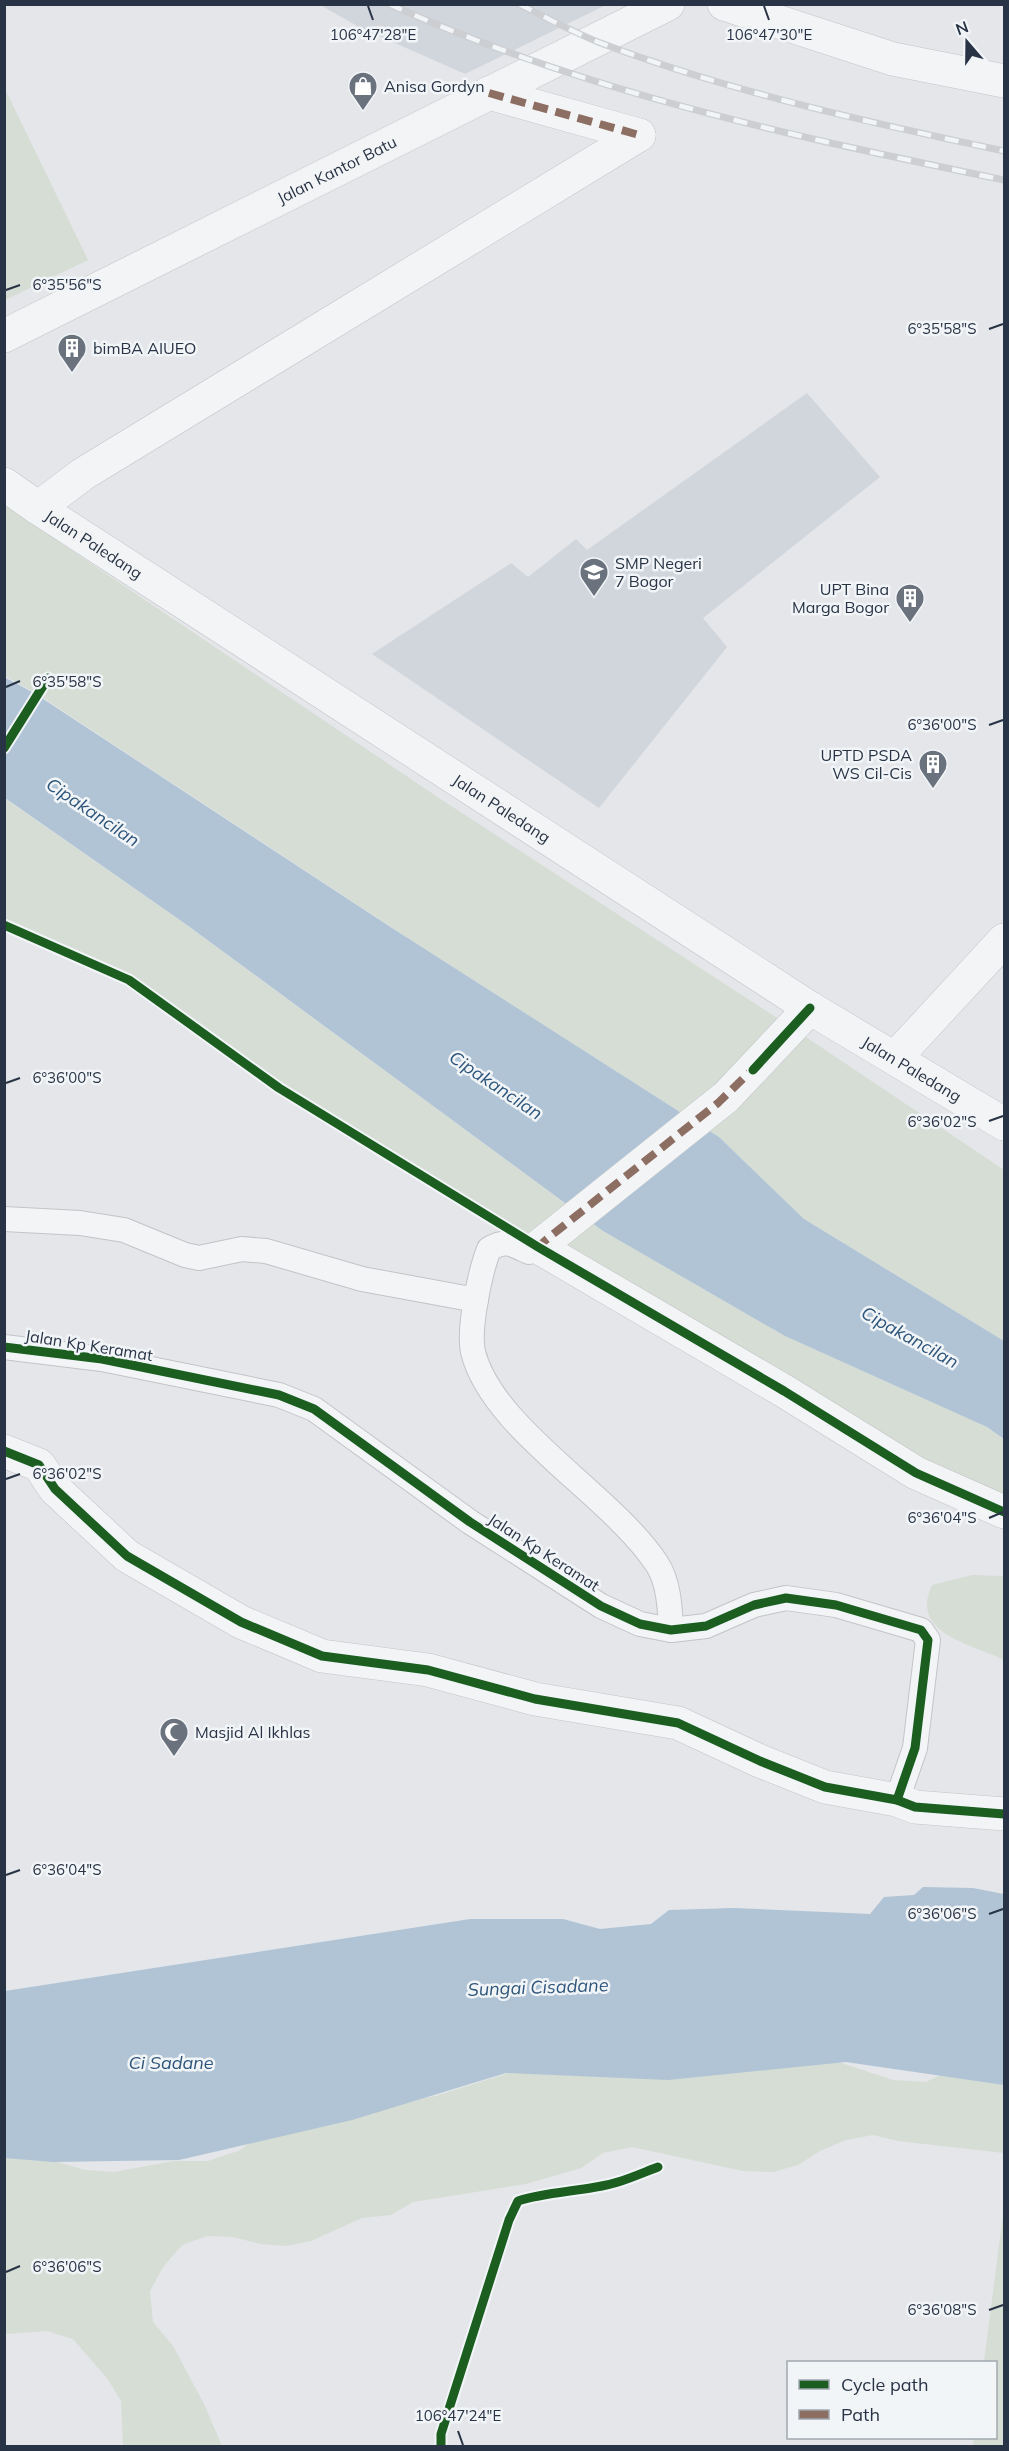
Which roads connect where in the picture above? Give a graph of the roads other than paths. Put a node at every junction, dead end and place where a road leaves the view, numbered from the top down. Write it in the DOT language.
graph roads {
  1 [pos="668,4"];
  2 [pos="724,4"];
  3 [pos="1005,81"];
  4 [pos="489,93"];
  5 [pos="4,336"];
  6 [pos="4,484"];
  7 [pos="38,508"];
  8 [pos="1005,940"];
  9 [pos="810,1008"];
  10 [pos="896,1057"];
  11 [pos="1005,1124"];
  12 [pos="4,1219"];
  13 [pos="542,1243"];
  14 [pos="476,1300"];
  15 [pos="4,1347"];
  16 [pos="4,1450"];
  17 [pos="1005,1512"];
  18 [pos="671,1630"];
  19 [pos="897,1800"];
  20 [pos="1005,1814"];
  1 -- 4 [label="street, Jalan Kantor Batu"];
  2 -- 3 [label="street"];
  4 -- 5 [label="street, Jalan Kantor Batu"];
  4 -- 7 [label="street"];
  6 -- 7 [label="street, Jalan Paledang"];
  7 -- 9 [label="street, Jalan Paledang"];
  8 -- 10 [label="street"];
  9 -- 10 [label="street, Jalan Paledang"];
  9 -- 13 [label="street"];
  10 -- 11 [label="street, Jalan Paledang"];
  12 -- 14 [label="lane"];
  13 -- 14 [label="lane"];
  13 -- 17 [label="street"];
  14 -- 18 [label="lane"];
  15 -- 18 [label="lane, Jalan Kp Keramat"];
  16 -- 19 [label="street"];
  18 -- 19 [label="lane, Jalan Kp Keramat"];
  19 -- 20 [label="street"];
}
